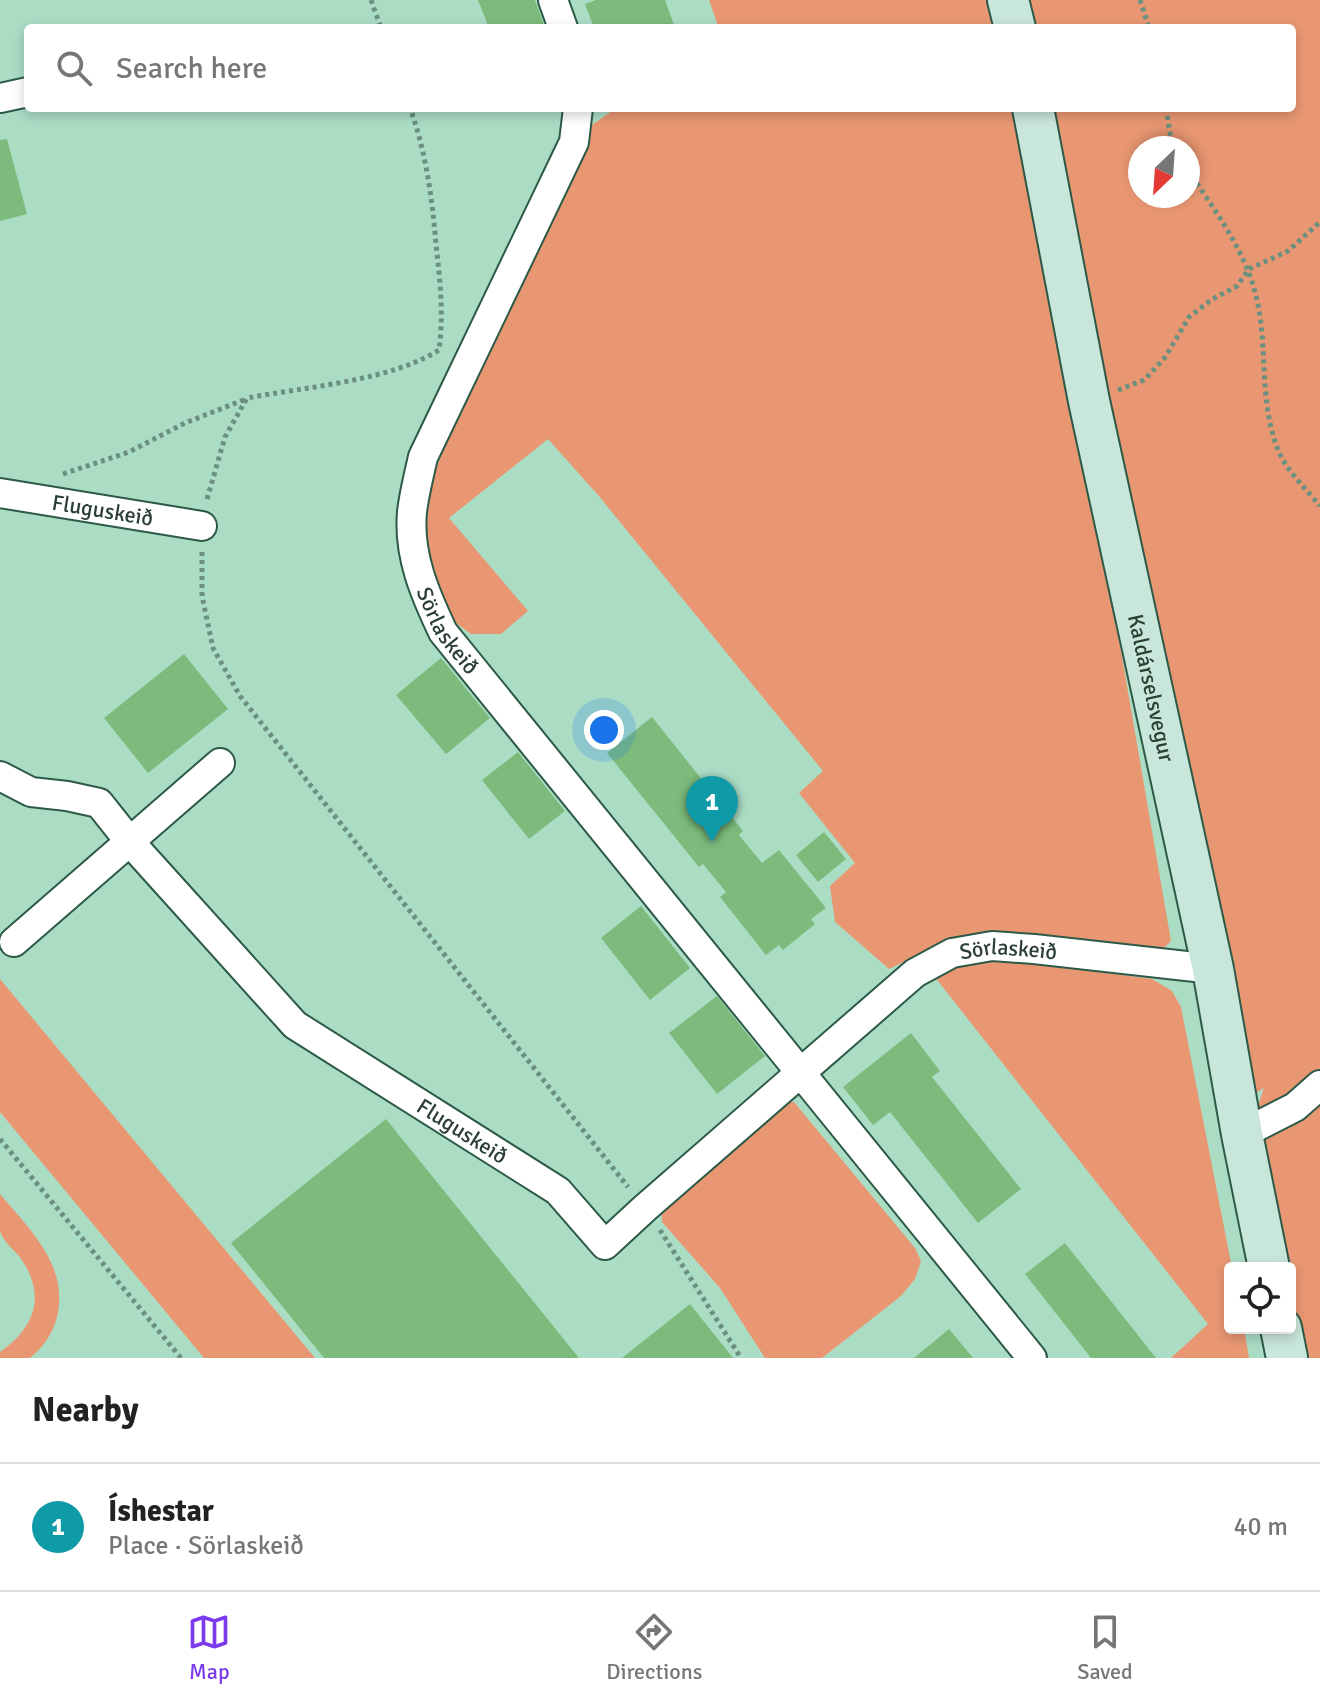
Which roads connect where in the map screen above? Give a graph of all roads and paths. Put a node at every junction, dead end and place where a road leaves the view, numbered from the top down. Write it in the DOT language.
graph roads {
  1 [pos="371,0"];
  2 [pos="553,0"];
  3 [pos="1008,0"];
  4 [pos="1140,0"];
  5 [pos="380,24"];
  6 [pos="562,24"];
  7 [pos="1014,24"];
  8 [pos="1148,24"];
  9 [pos="24,93"];
  10 [pos="0,98"];
  11 [pos="411,112"];
  12 [pos="578,112"];
  13 [pos="1034,112"];
  14 [pos="1167,112"];
  15 [pos="1171,136"];
  16 [pos="1200,189"];
  17 [pos="1320,222"];
  18 [pos="1247,271"];
  19 [pos="247,398"];
  20 [pos="1089,401"];
  21 [pos="56,476"];
  22 [pos="1,500"];
  23 [pos="1320,506"];
  24 [pos="202,526"];
  25 [pos="220,763"];
  26 [pos="0,776"];
  27 [pos="130,842"];
  28 [pos="14,942"];
  29 [pos="1213,969"];
  30 [pos="799,1074"];
  31 [pos="1320,1085"];
  32 [pos="1242,1134"];
  33 [pos="0,1139"];
  34 [pos="645,1208"];
  35 [pos="1268,1262"];
  36 [pos="1282,1334"];
  37 [pos="181,1358"];
  38 [pos="741,1358"];
  39 [pos="1032,1358"];
  40 [pos="1287,1358"];
  1 -- 5 [label="path"];
  2 -- 6 [label="street"];
  3 -- 7 [label="street"];
  4 -- 8 [label="path"];
  9 -- 10 [label="street"];
  11 -- 19 [label="path"];
  12 -- 30 [label="street, Sörlaskeið"];
  13 -- 20 [label="street, Kaldárselsvegur"];
  14 -- 15 [label="path"];
  16 -- 18 [label="path"];
  17 -- 18 [label="path"];
  18 -- 20 [label="path"];
  18 -- 23 [label="path"];
  19 -- 21 [label="path"];
  19 -- 24 [label="path"];
  20 -- 29 [label="street, Kaldárselsvegur"];
  22 -- 24 [label="street, Fluguskeið"];
  24 -- 34 [label="path"];
  25 -- 27 [label="street"];
  26 -- 27 [label="street, Fluguskeið"];
  27 -- 28 [label="street"];
  27 -- 34 [label="street, Fluguskeið"];
  29 -- 30 [label="street, Sörlaskeið"];
  29 -- 32 [label="street, Kaldárselsvegur"];
  30 -- 34 [label="street, Fluguskeið"];
  30 -- 39 [label="street, Sörlaskeið"];
  31 -- 32 [label="street"];
  32 -- 35 [label="street, Kaldárselsvegur"];
  33 -- 37 [label="path"];
  34 -- 38 [label="path"];
  36 -- 40 [label="street"];
}
